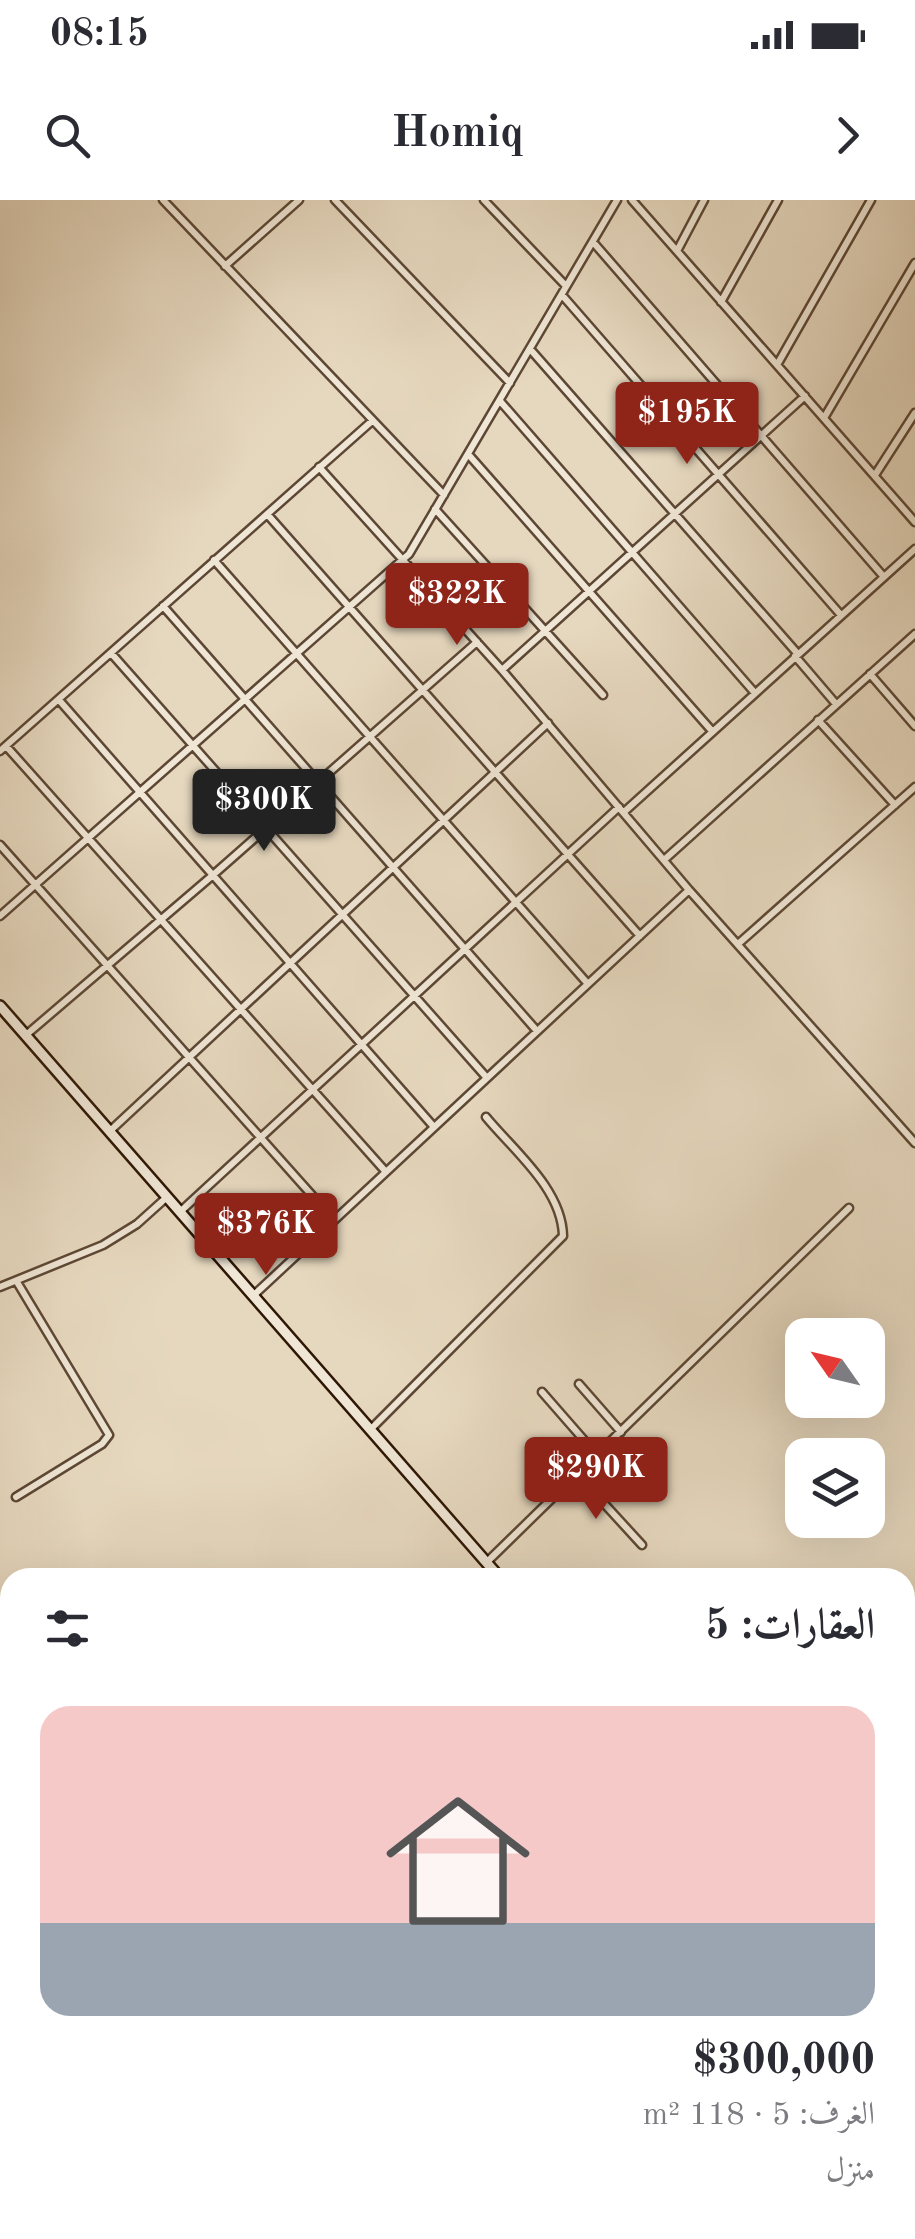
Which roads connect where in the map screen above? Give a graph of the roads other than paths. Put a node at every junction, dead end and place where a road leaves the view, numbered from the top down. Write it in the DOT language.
graph roads {
  1 [pos="162,200"];
  2 [pos="299,200"];
  3 [pos="335,200"];
  4 [pos="484,200"];
  5 [pos="632,200"];
  6 [pos="704,200"];
  7 [pos="778,200"];
  8 [pos="871,200"];
  9 [pos="613,202"];
  10 [pos="593,242"];
  11 [pos="676,251"];
  12 [pos="915,263"];
  13 [pos="225,266"];
  14 [pos="567,286"];
  15 [pos="562,295"];
  16 [pos="721,302"];
  17 [pos="530,349"];
  18 [pos="778,365"];
  19 [pos="510,383"];
  20 [pos="804,396"];
  21 [pos="500,401"];
  22 [pos="915,413"];
  23 [pos="824,418"];
  24 [pos="372,421"];
  25 [pos="762,436"];
  26 [pos="468,454"];
  27 [pos="320,467"];
  28 [pos="874,474"];
  29 [pos="719,476"];
  30 [pos="444,495"];
  31 [pos="435,509"];
  32 [pos="267,514"];
  33 [pos="675,514"];
  34 [pos="915,522"];
  35 [pos="915,549"];
  36 [pos="632,552"];
  37 [pos="214,560"];
  38 [pos="402,561"];
  39 [pos="884,577"];
  40 [pos="589,591"];
  41 [pos="163,606"];
  42 [pos="350,607"];
  43 [pos="840,614"];
  44 [pos="545,630"];
  45 [pos="915,634"];
  46 [pos="476,642"];
  47 [pos="111,654"];
  48 [pos="297,654"];
  49 [pos="796,655"];
  50 [pos="502,670"];
  51 [pos="870,674"];
  52 [pos="422,689"];
  53 [pos="754,692"];
  54 [pos="603,695"];
  55 [pos="58,700"];
  56 [pos="245,700"];
  57 [pos="836,704"];
  58 [pos="818,720"];
  59 [pos="548,723"];
  60 [pos="915,726"];
  61 [pos="712,731"];
  62 [pos="369,736"];
  63 [pos="193,746"];
  64 [pos="3,749"];
  65 [pos="495,772"];
  66 [pos="317,780"];
  67 [pos="915,788"];
  68 [pos="140,792"];
  69 [pos="895,806"];
  70 [pos="622,810"];
  71 [pos="444,820"];
  72 [pos="267,826"];
  73 [pos="88,838"];
  74 [pos="0,845"];
  75 [pos="568,854"];
  76 [pos="664,860"];
  77 [pos="393,867"];
  78 [pos="213,876"];
  79 [pos="35,885"];
  80 [pos="690,890"];
  81 [pos="516,902"];
  82 [pos="342,915"];
  83 [pos="0,916"];
  84 [pos="162,919"];
  85 [pos="640,936"];
  86 [pos="738,944"];
  87 [pos="465,949"];
  88 [pos="290,964"];
  89 [pos="108,966"];
  90 [pos="588,984"];
  91 [pos="414,996"];
  92 [pos="0,1006"];
  93 [pos="240,1010"];
  94 [pos="537,1031"];
  95 [pos="26,1036"];
  96 [pos="362,1045"];
  97 [pos="188,1058"];
  98 [pos="487,1078"];
  99 [pos="312,1090"];
  100 [pos="486,1118"];
  101 [pos="434,1127"];
  102 [pos="110,1131"];
  103 [pos="259,1140"];
  104 [pos="915,1143"];
  105 [pos="386,1172"];
  106 [pos="168,1196"];
  107 [pos="848,1208"];
  108 [pos="182,1211"];
  109 [pos="334,1220"];
  110 [pos="17,1282"];
  111 [pos="0,1287"];
  112 [pos="254,1294"];
  113 [pos="579,1384"];
  114 [pos="542,1392"];
  115 [pos="371,1429"];
  116 [pos="620,1432"];
  117 [pos="597,1454"];
  118 [pos="578,1474"];
  119 [pos="16,1497"];
  120 [pos="642,1545"];
  121 [pos="487,1562"];
  122 [pos="492,1568"];
  1 -- 13 [label="street"];
  2 -- 13 [label="street"];
  3 -- 19 [label="street"];
  4 -- 14 [label="street"];
  5 -- 11 [label="street"];
  6 -- 11 [label="street"];
  7 -- 16 [label="street"];
  8 -- 18 [label="street"];
  9 -- 10 [label="street"];
  10 -- 14 [label="street"];
  10 -- 25 [label="street"];
  11 -- 16 [label="street"];
  12 -- 23 [label="street"];
  13 -- 24 [label="street"];
  14 -- 15 [label="street"];
  15 -- 17 [label="street"];
  15 -- 29 [label="street"];
  16 -- 18 [label="street"];
  17 -- 19 [label="street"];
  17 -- 33 [label="street"];
  18 -- 20 [label="street"];
  19 -- 21 [label="street"];
  20 -- 23 [label="street"];
  20 -- 25 [label="street"];
  21 -- 26 [label="street"];
  21 -- 36 [label="street"];
  22 -- 28 [label="street"];
  23 -- 28 [label="street"];
  24 -- 27 [label="street"];
  24 -- 30 [label="street"];
  25 -- 29 [label="street"];
  25 -- 39 [label="street"];
  26 -- 30 [label="street"];
  26 -- 40 [label="street"];
  27 -- 32 [label="street"];
  27 -- 38 [label="street"];
  28 -- 34 [label="street"];
  29 -- 33 [label="street"];
  29 -- 43 [label="street"];
  30 -- 31 [label="street"];
  31 -- 38 [label="street"];
  31 -- 44 [label="street"];
  32 -- 37 [label="street"];
  32 -- 42 [label="street"];
  33 -- 36 [label="street"];
  33 -- 49 [label="street"];
  35 -- 39 [label="street"];
  36 -- 40 [label="street"];
  36 -- 53 [label="street"];
  37 -- 41 [label="street"];
  37 -- 48 [label="street"];
  38 -- 42 [label="street"];
  38 -- 46 [label="street"];
  39 -- 43 [label="street"];
  40 -- 44 [label="street"];
  40 -- 61 [label="street"];
  41 -- 47 [label="street"];
  41 -- 56 [label="street"];
  42 -- 48 [label="street"];
  42 -- 52 [label="street"];
  43 -- 49 [label="street"];
  44 -- 50 [label="street"];
  44 -- 54 [label="street"];
  45 -- 51 [label="street"];
  46 -- 50 [label="street"];
  46 -- 52 [label="street"];
  47 -- 55 [label="street"];
  47 -- 63 [label="street"];
  48 -- 56 [label="street"];
  48 -- 62 [label="street"];
  49 -- 53 [label="street"];
  49 -- 57 [label="street"];
  50 -- 59 [label="street"];
  51 -- 57 [label="street"];
  51 -- 60 [label="street"];
  52 -- 62 [label="street"];
  52 -- 65 [label="street"];
  53 -- 61 [label="street"];
  55 -- 64 [label="street"];
  55 -- 68 [label="street"];
  56 -- 63 [label="street"];
  56 -- 66 [label="street"];
  57 -- 58 [label="street"];
  58 -- 69 [label="street"];
  58 -- 76 [label="street"];
  59 -- 65 [label="street"];
  59 -- 70 [label="street"];
  61 -- 70 [label="street"];
  62 -- 66 [label="street"];
  62 -- 71 [label="street"];
  63 -- 68 [label="street"];
  63 -- 72 [label="street"];
  64 -- 73 [label="street"];
  65 -- 71 [label="street"];
  65 -- 75 [label="street"];
  66 -- 72 [label="street"];
  66 -- 77 [label="street"];
  67 -- 69 [label="street"];
  68 -- 73 [label="street"];
  68 -- 78 [label="street"];
  69 -- 86 [label="street"];
  70 -- 75 [label="street"];
  70 -- 76 [label="street"];
  71 -- 77 [label="street"];
  71 -- 81 [label="street"];
  72 -- 78 [label="street"];
  72 -- 82 [label="street"];
  73 -- 79 [label="street"];
  73 -- 84 [label="street"];
  74 -- 79 [label="street"];
  75 -- 81 [label="street"];
  75 -- 85 [label="street"];
  76 -- 80 [label="street"];
  77 -- 82 [label="street"];
  77 -- 87 [label="street"];
  78 -- 84 [label="street"];
  78 -- 88 [label="street"];
  79 -- 83 [label="street"];
  79 -- 89 [label="street"];
  80 -- 85 [label="street"];
  80 -- 86 [label="street"];
  81 -- 87 [label="street"];
  81 -- 90 [label="street"];
  82 -- 88 [label="street"];
  82 -- 91 [label="street"];
  84 -- 89 [label="street"];
  84 -- 93 [label="street"];
  85 -- 90 [label="street"];
  86 -- 104 [label="street"];
  87 -- 91 [label="street"];
  87 -- 94 [label="street"];
  88 -- 93 [label="street"];
  88 -- 96 [label="street"];
  89 -- 95 [label="street"];
  89 -- 97 [label="street"];
  90 -- 94 [label="street"];
  91 -- 96 [label="street"];
  91 -- 98 [label="street"];
  92 -- 95 [label="street"];
  93 -- 97 [label="street"];
  93 -- 99 [label="street"];
  94 -- 98 [label="street"];
  95 -- 102 [label="street"];
  96 -- 99 [label="street"];
  96 -- 101 [label="street"];
  97 -- 102 [label="street"];
  97 -- 103 [label="street"];
  98 -- 101 [label="street"];
  99 -- 103 [label="street"];
  99 -- 105 [label="street"];
  100 -- 115 [label="street"];
  101 -- 105 [label="street"];
  102 -- 106 [label="street"];
  103 -- 108 [label="street"];
  103 -- 109 [label="street"];
  105 -- 109 [label="street"];
  106 -- 108 [label="street"];
  106 -- 110 [label="street"];
  107 -- 116 [label="street"];
  108 -- 112 [label="street"];
  109 -- 112 [label="street"];
  110 -- 111 [label="street"];
  110 -- 119 [label="street"];
  112 -- 115 [label="street"];
  113 -- 116 [label="street"];
  114 -- 117 [label="street"];
  115 -- 121 [label="street"];
  116 -- 117 [label="street"];
  117 -- 118 [label="street"];
  118 -- 120 [label="street"];
  118 -- 121 [label="street"];
  121 -- 122 [label="street"];
}
